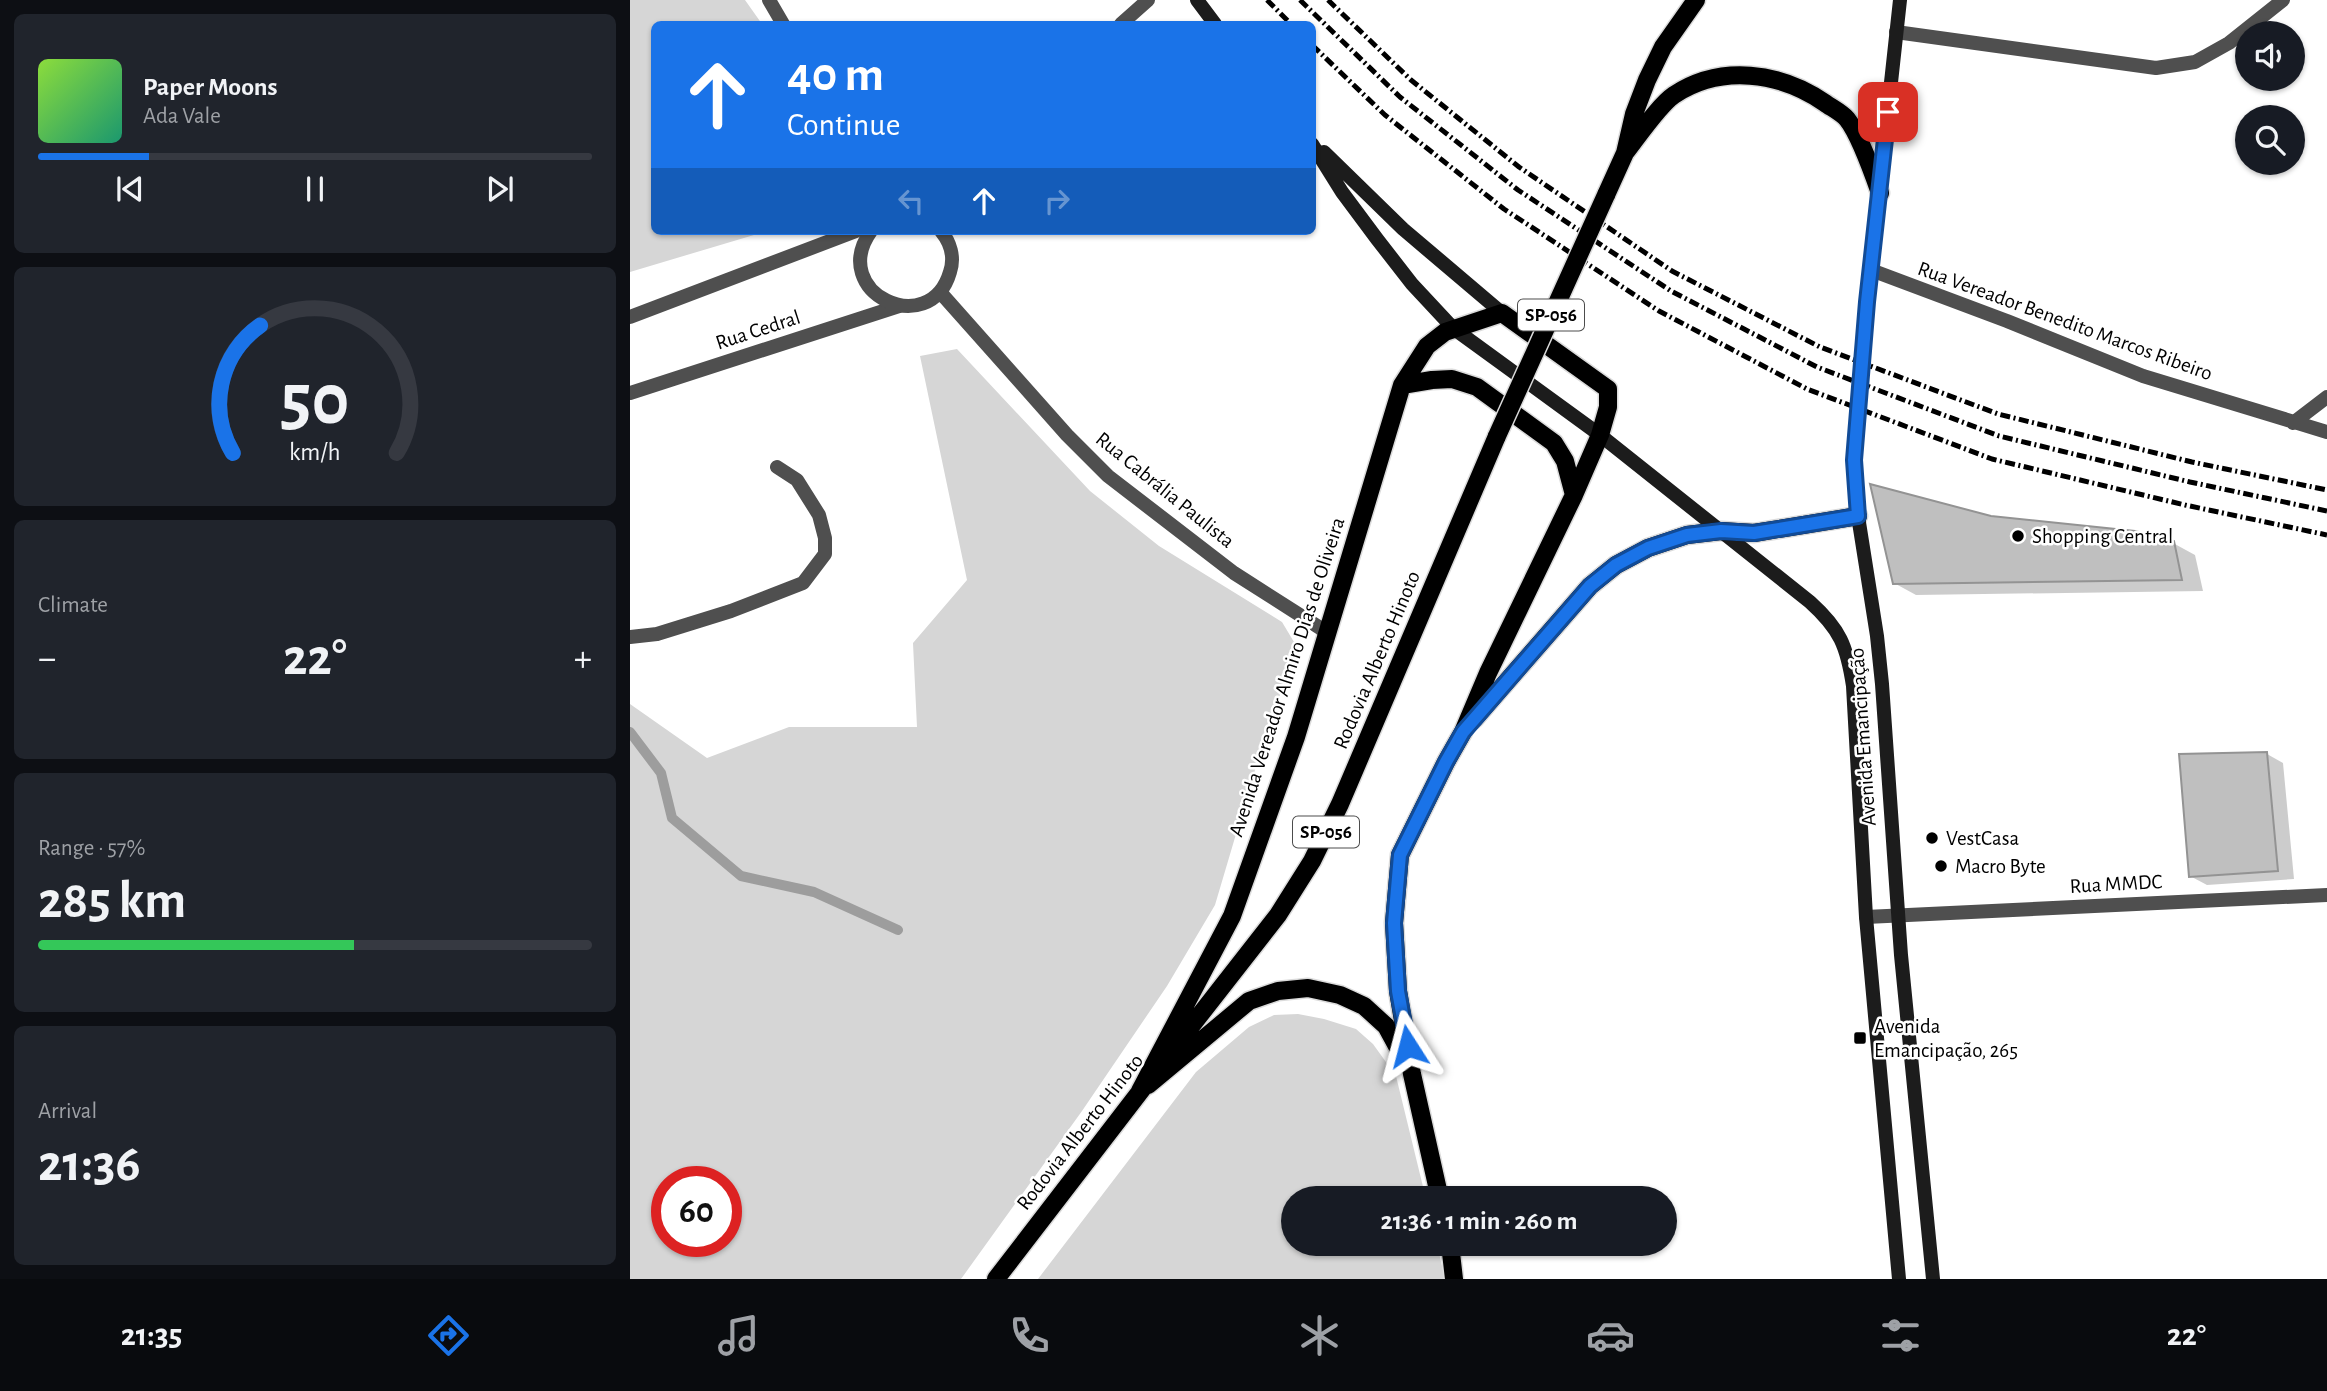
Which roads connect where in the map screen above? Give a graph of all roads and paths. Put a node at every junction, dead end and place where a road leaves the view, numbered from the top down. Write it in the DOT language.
graph roads {
  1 [pos="769,0"];
  2 [pos="1148,0"];
  3 [pos="1196,0"];
  4 [pos="1696,0"];
  5 [pos="1900,0"];
  6 [pos="2283,0"];
  7 [pos="781,21"];
  8 [pos="1124,21"];
  9 [pos="1213,21"];
  10 [pos="1896,32"];
  11 [pos="1316,147"];
  12 [pos="1316,150"];
  13 [pos="1625,153"];
  14 [pos="1880,192"];
  15 [pos="845,235"];
  16 [pos="869,235"];
  17 [pos="944,235"];
  18 [pos="1871,270"];
  19 [pos="940,292"];
  20 [pos="899,306"];
  21 [pos="1502,313"];
  22 [pos="630,317"];
  23 [pos="1453,328"];
  24 [pos="1402,385"];
  25 [pos="630,393"];
  26 [pos="2327,397"];
  27 [pos="2293,423"];
  28 [pos="2327,432"];
  29 [pos="1600,435"];
  30 [pos="777,467"];
  31 [pos="1574,495"];
  32 [pos="1858,516"];
  33 [pos="1721,531"];
  34 [pos="1328,633"];
  35 [pos="630,637"];
  36 [pos="1463,732"];
  37 [pos="2327,895"];
  38 [pos="1898,915"];
  39 [pos="1866,917"];
  40 [pos="1412,1074"];
  41 [pos="1140,1091"];
  42 [pos="1437,1186"];
  43 [pos="1453,1262"];
  44 [pos="996,1279"];
  45 [pos="1466,1279"];
  46 [pos="1899,1279"];
  47 [pos="1933,1279"];
  1 -- 7 [label="street"];
  2 -- 8 [label="street"];
  3 -- 9 [label="main road"];
  4 -- 13 [label="main road, Rodovia Alberto Hinoto / SP-056"];
  5 -- 10 [label="main road, Avenida Emancipação"];
  6 -- 10 [label="street"];
  10 -- 14 [label="main road, Avenida Emancipação"];
  11 -- 21 [label="main road"];
  12 -- 23 [label="main road"];
  13 -- 14 [label="main road"];
  13 -- 41 [label="main road, Rodovia Alberto Hinoto / SP-056, bridge"];
  14 -- 18 [label="main road, Avenida Emancipação"];
  15 -- 22 [label="street"];
  16 -- 20 [label="street"];
  17 -- 19 [label="street"];
  18 -- 27 [label="street, Rua Vereador Benedito Marcos Ribeiro"];
  18 -- 32 [label="main road, Avenida Emancipação, bridge"];
  19 -- 20 [label="street, Rua Cedral"];
  19 -- 34 [label="street, Rua Cabrália Paulista"];
  20 -- 25 [label="street, Rua Cedral"];
  21 -- 23 [label="main road, Avenida Vereador Almiro Dias de Oliveira"];
  21 -- 29 [label="main road"];
  23 -- 24 [label="main road, Avenida Vereador Almiro Dias de Oliveira"];
  23 -- 29 [label="main road"];
  24 -- 31 [label="main road"];
  24 -- 34 [label="main road, Avenida Vereador Almiro Dias de Oliveira"];
  26 -- 27 [label="street"];
  27 -- 28 [label="street, Rua Vereador Benedito Marcos Ribeiro"];
  29 -- 31 [label="main road"];
  29 -- 33 [label="main road"];
  30 -- 35 [label="street"];
  31 -- 36 [label="main road"];
  32 -- 33 [label="main road"];
  32 -- 38 [label="main road, Avenida Emancipação"];
  33 -- 36 [label="main road"];
  33 -- 39 [label="main road, Avenida Emancipação"];
  34 -- 41 [label="main road, Avenida Vereador Almiro Dias de Oliveira"];
  36 -- 40 [label="main road"];
  37 -- 38 [label="street, Rua MMDC"];
  38 -- 39 [label="street, Rua MMDC"];
  38 -- 47 [label="main road, Avenida Emancipação"];
  39 -- 46 [label="main road, Avenida Emancipação"];
  40 -- 41 [label="main road"];
  40 -- 42 [label="main road"];
  41 -- 44 [label="main road, Rodovia Alberto Hinoto / SP-056"];
  43 -- 45 [label="street"];
}
